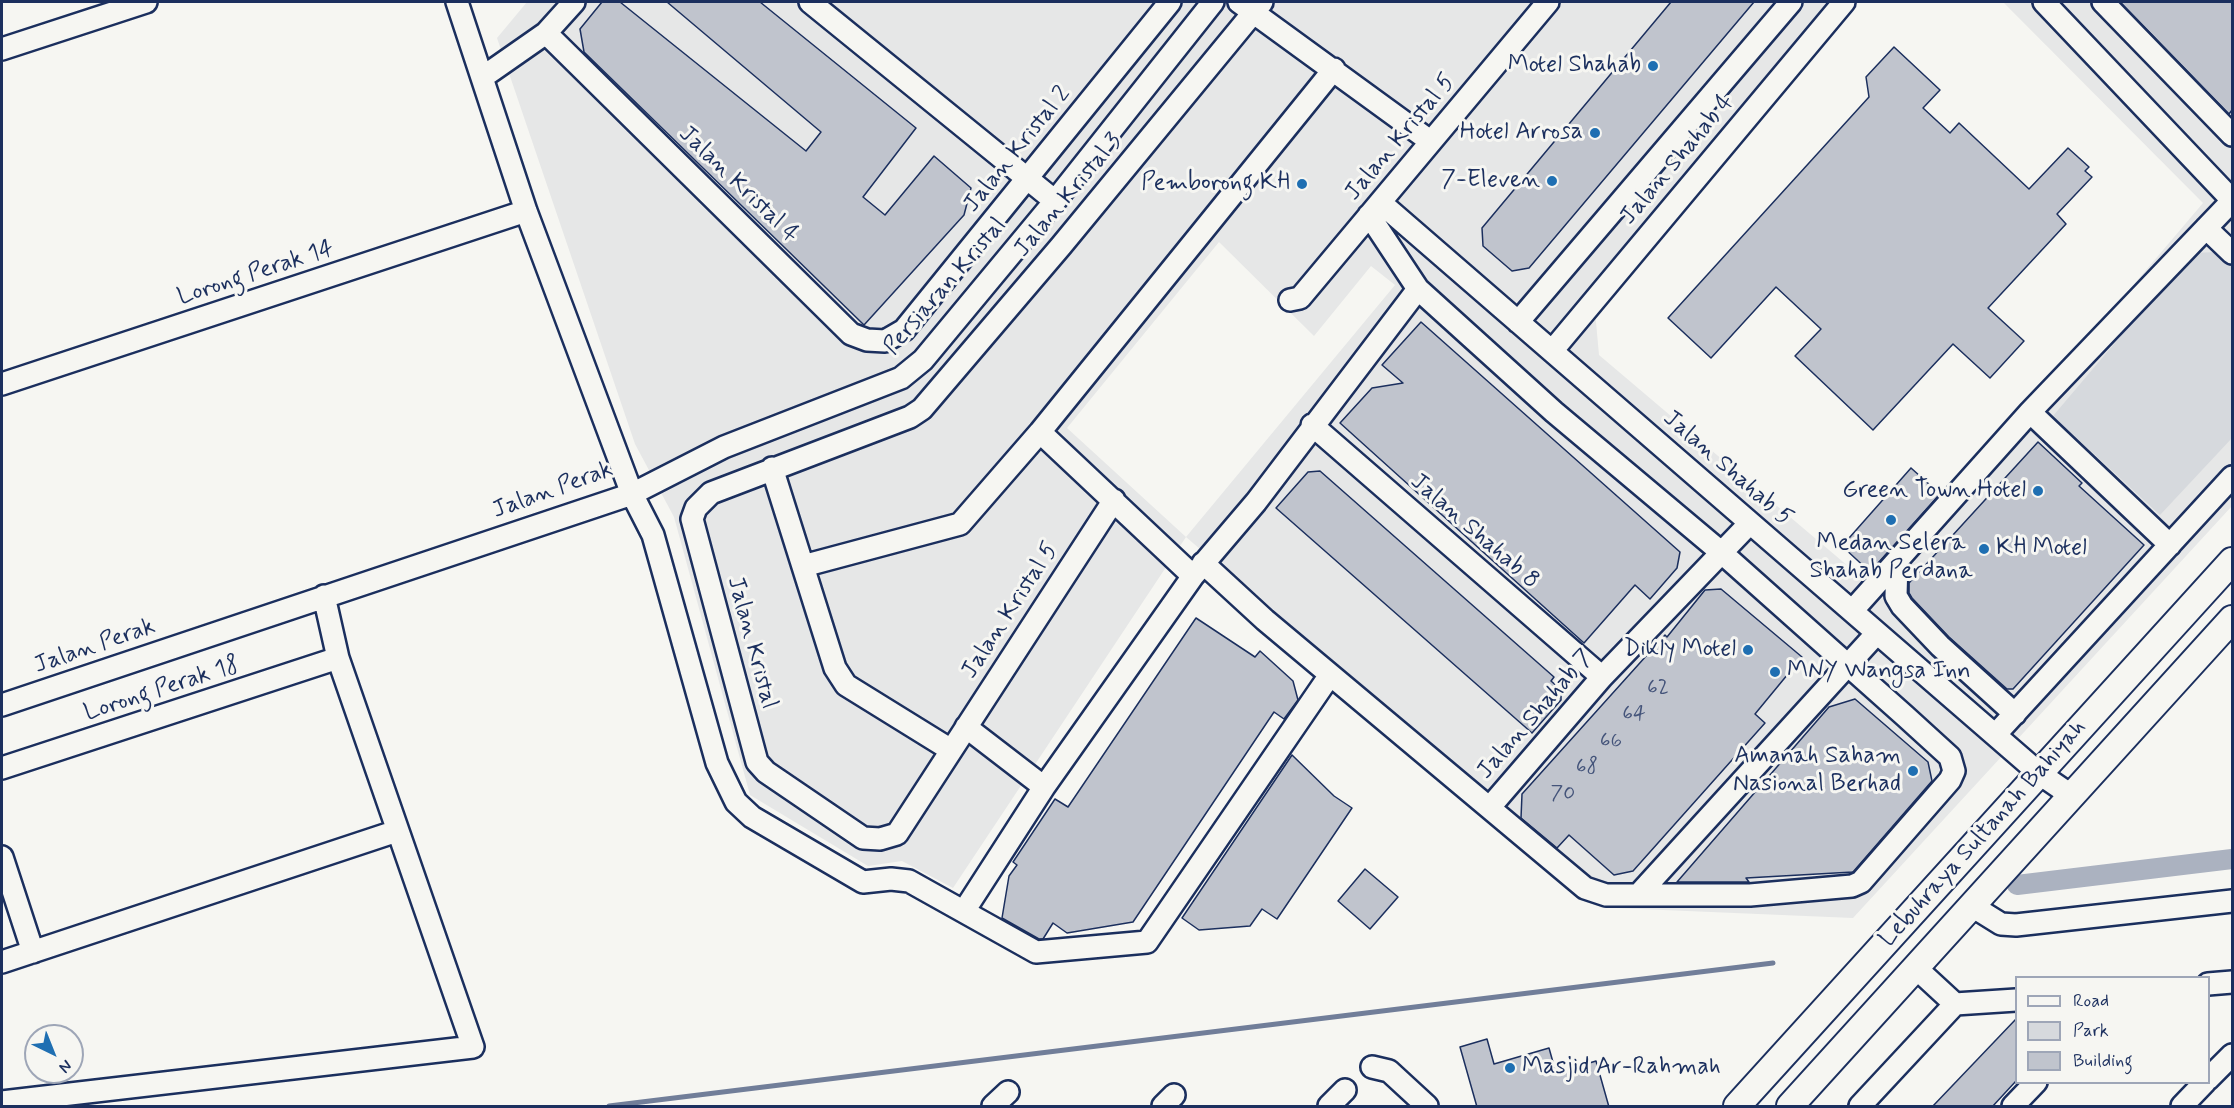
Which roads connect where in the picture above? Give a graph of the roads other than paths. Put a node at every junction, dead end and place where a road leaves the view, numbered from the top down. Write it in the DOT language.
graph roads {
  1 [pos="146,2"];
  2 [pos="458,2"];
  3 [pos="574,2"];
  4 [pos="810,2"];
  5 [pos="1170,2"];
  6 [pos="1214,2"];
  7 [pos="1548,2"];
  8 [pos="1791,2"];
  9 [pos="1844,2"];
  10 [pos="2044,2"];
  11 [pos="2103,2"];
  12 [pos="1252,5"];
  13 [pos="546,33"];
  14 [pos="2,49"];
  15 [pos="1335,69"];
  16 [pos="483,77"];
  17 [pos="2232,135"];
  18 [pos="1430,141"];
  19 [pos="1028,179"];
  20 [pos="2232,200"];
  21 [pos="1055,201"];
  22 [pos="1375,209"];
  23 [pos="526,212"];
  24 [pos="2206,228"];
  25 [pos="2232,253"];
  26 [pos="1418,289"];
  27 [pos="1290,300"];
  28 [pos="1518,322"];
  29 [pos="904,330"];
  30 [pos="1552,351"];
  31 [pos="901,378"];
  32 [pos="2,384"];
  33 [pos="2030,412"];
  34 [pos="916,413"];
  35 [pos="1312,425"];
  36 [pos="1040,432"];
  37 [pos="772,468"];
  38 [pos="2232,477"];
  39 [pos="632,494"];
  40 [pos="1114,500"];
  41 [pos="1750,523"];
  42 [pos="2170,545"];
  43 [pos="1722,553"];
  44 [pos="2232,561"];
  45 [pos="1897,562"];
  46 [pos="802,566"];
  47 [pos="1198,570"];
  48 [pos="324,597"];
  49 [pos="1852,611"];
  50 [pos="2232,619"];
  51 [pos="1877,633"];
  52 [pos="338,658"];
  53 [pos="1847,664"];
  54 [pos="1330,675"];
  55 [pos="1602,677"];
  56 [pos="2,705"];
  57 [pos="2015,714"];
  58 [pos="966,727"];
  59 [pos="1995,735"];
  60 [pos="951,750"];
  61 [pos="757,762"];
  62 [pos="717,763"];
  63 [pos="2,768"];
  64 [pos="2040,774"];
  65 [pos="1044,787"];
  66 [pos="2072,796"];
  67 [pos="1490,807"];
  68 [pos="397,831"];
  69 [pos="2,857"];
  70 [pos="1639,894"];
  71 [pos="2232,901"];
  72 [pos="1972,906"];
  73 [pos="964,910"];
  74 [pos="33,951"];
  75 [pos="2,962"];
  76 [pos="1916,968"];
  77 [pos="2232,982"];
  78 [pos="2210,984"];
  79 [pos="2015,1000"];
  80 [pos="1955,1004"];
  81 [pos="2232,1054"];
  82 [pos="1372,1067"];
  83 [pos="2210,1077"];
  84 [pos="2035,1084"];
  85 [pos="2204,1084"];
  86 [pos="1345,1090"];
  87 [pos="2,1102"];
  88 [pos="1329,1107"];
  89 [pos="1427,1107"];
  90 [pos="1737,1107"];
  91 [pos="1791,1107"];
  92 [pos="1860,1107"];
  93 [pos="2013,1107"];
  94 [pos="2182,1107"];
  1 -- 14 [label="street"];
  2 -- 16 [label="street, Jalan Perak"];
  3 -- 13 [label="street"];
  4 -- 19 [label="street"];
  5 -- 19 [label="street, Jalan Kristal 2"];
  6 -- 21 [label="street, Persiaran Kristal"];
  7 -- 18 [label="street, Jalan Kristal 5"];
  8 -- 28 [label="street"];
  9 -- 30 [label="street, Jalan Shahab 4"];
  10 -- 20 [label="street"];
  11 -- 17 [label="street"];
  12 -- 15 [label="street"];
  12 -- 34 [label="street, Jalan Kristal 3"];
  13 -- 16 [label="street"];
  13 -- 29 [label="street, Jalan Kristal 4"];
  15 -- 18 [label="street"];
  15 -- 36 [label="street"];
  16 -- 23 [label="street, Jalan Perak"];
  18 -- 22 [label="street, Jalan Kristal 5"];
  19 -- 21 [label="street"];
  19 -- 29 [label="street, Jalan Kristal 2"];
  20 -- 24 [label="street"];
  21 -- 31 [label="street, Persiaran Kristal"];
  22 -- 26 [label="street"];
  22 -- 27 [label="street, Jalan Kristal 5"];
  22 -- 28 [label="street, Jalan Shahab 5"];
  23 -- 32 [label="street, Lorong Perak 14"];
  23 -- 39 [label="street, Jalan Perak"];
  24 -- 25 [label="street"];
  24 -- 33 [label="street"];
  26 -- 35 [label="street"];
  26 -- 43 [label="street"];
  28 -- 30 [label="street, Jalan Shahab 5"];
  30 -- 41 [label="street, Jalan Shahab 5"];
  31 -- 34 [label="street"];
  31 -- 39 [label="street, Persiaran Kristal"];
  33 -- 42 [label="street"];
  33 -- 45 [label="street"];
  34 -- 37 [label="street, Jalan Kristal"];
  35 -- 47 [label="street"];
  35 -- 55 [label="street, Jalan Shahab 8"];
  36 -- 40 [label="street"];
  36 -- 46 [label="street"];
  37 -- 46 [label="street"];
  37 -- 61 [label="street, Jalan Kristal"];
  38 -- 42 [label="street"];
  39 -- 48 [label="street, Jalan Perak"];
  39 -- 62 [label="street"];
  40 -- 47 [label="street"];
  40 -- 58 [label="street, Jalan Kristal 5"];
  41 -- 43 [label="street, Jalan Shahab 7"];
  41 -- 49 [label="street, Jalan Shahab 5"];
  42 -- 57 [label="street"];
  43 -- 53 [label="street"];
  43 -- 55 [label="street, Jalan Shahab 7"];
  44 -- 64 [label="main road, Lebuhraya Sultanah Bahiyah"];
  45 -- 49 [label="street"];
  45 -- 57 [label="street"];
  46 -- 60 [label="street"];
  47 -- 54 [label="street"];
  47 -- 65 [label="street"];
  48 -- 52 [label="street"];
  48 -- 56 [label="street, Jalan Perak"];
  49 -- 51 [label="street, Jalan Shahab 5"];
  50 -- 66 [label="main road, Lebuhraya Sultanah Bahiyah"];
  51 -- 53 [label="street"];
  51 -- 59 [label="street, Jalan Shahab 5"];
  52 -- 63 [label="street, Lorong Perak 18"];
  52 -- 68 [label="street"];
  53 -- 70 [label="street"];
  53 -- 70 [label="street"];
  54 -- 67 [label="street"];
  54 -- 73 [label="street"];
  55 -- 67 [label="street, Jalan Shahab 7"];
  57 -- 59 [label="street"];
  58 -- 60 [label="street, Jalan Kristal 5"];
  58 -- 65 [label="street"];
  59 -- 64 [label="street, Jalan Shahab 5"];
  60 -- 61 [label="street"];
  61 -- 62 [label="street"];
  62 -- 73 [label="street"];
  64 -- 66 [label="street, Jalan Shahab 5"];
  64 -- 90 [label="main road, Lebuhraya Sultanah Bahiyah"];
  65 -- 73 [label="street"];
  66 -- 72 [label="main road, Lebuhraya Sultanah Bahiyah"];
  67 -- 70 [label="street"];
  68 -- 74 [label="street"];
  68 -- 87 [label="street"];
  69 -- 74 [label="street"];
  71 -- 72 [label="street"];
  72 -- 76 [label="main road, Lebuhraya Sultanah Bahiyah"];
  74 -- 75 [label="street"];
  76 -- 80 [label="street"];
  76 -- 91 [label="main road, Lebuhraya Sultanah Bahiyah"];
  77 -- 78 [label="street"];
  79 -- 80 [label="street"];
  80 -- 92 [label="street"];
  81 -- 83 [label="street"];
  82 -- 89 [label="street"];
  84 -- 93 [label="street"];
  85 -- 94 [label="street"];
  86 -- 88 [label="street"];
}
